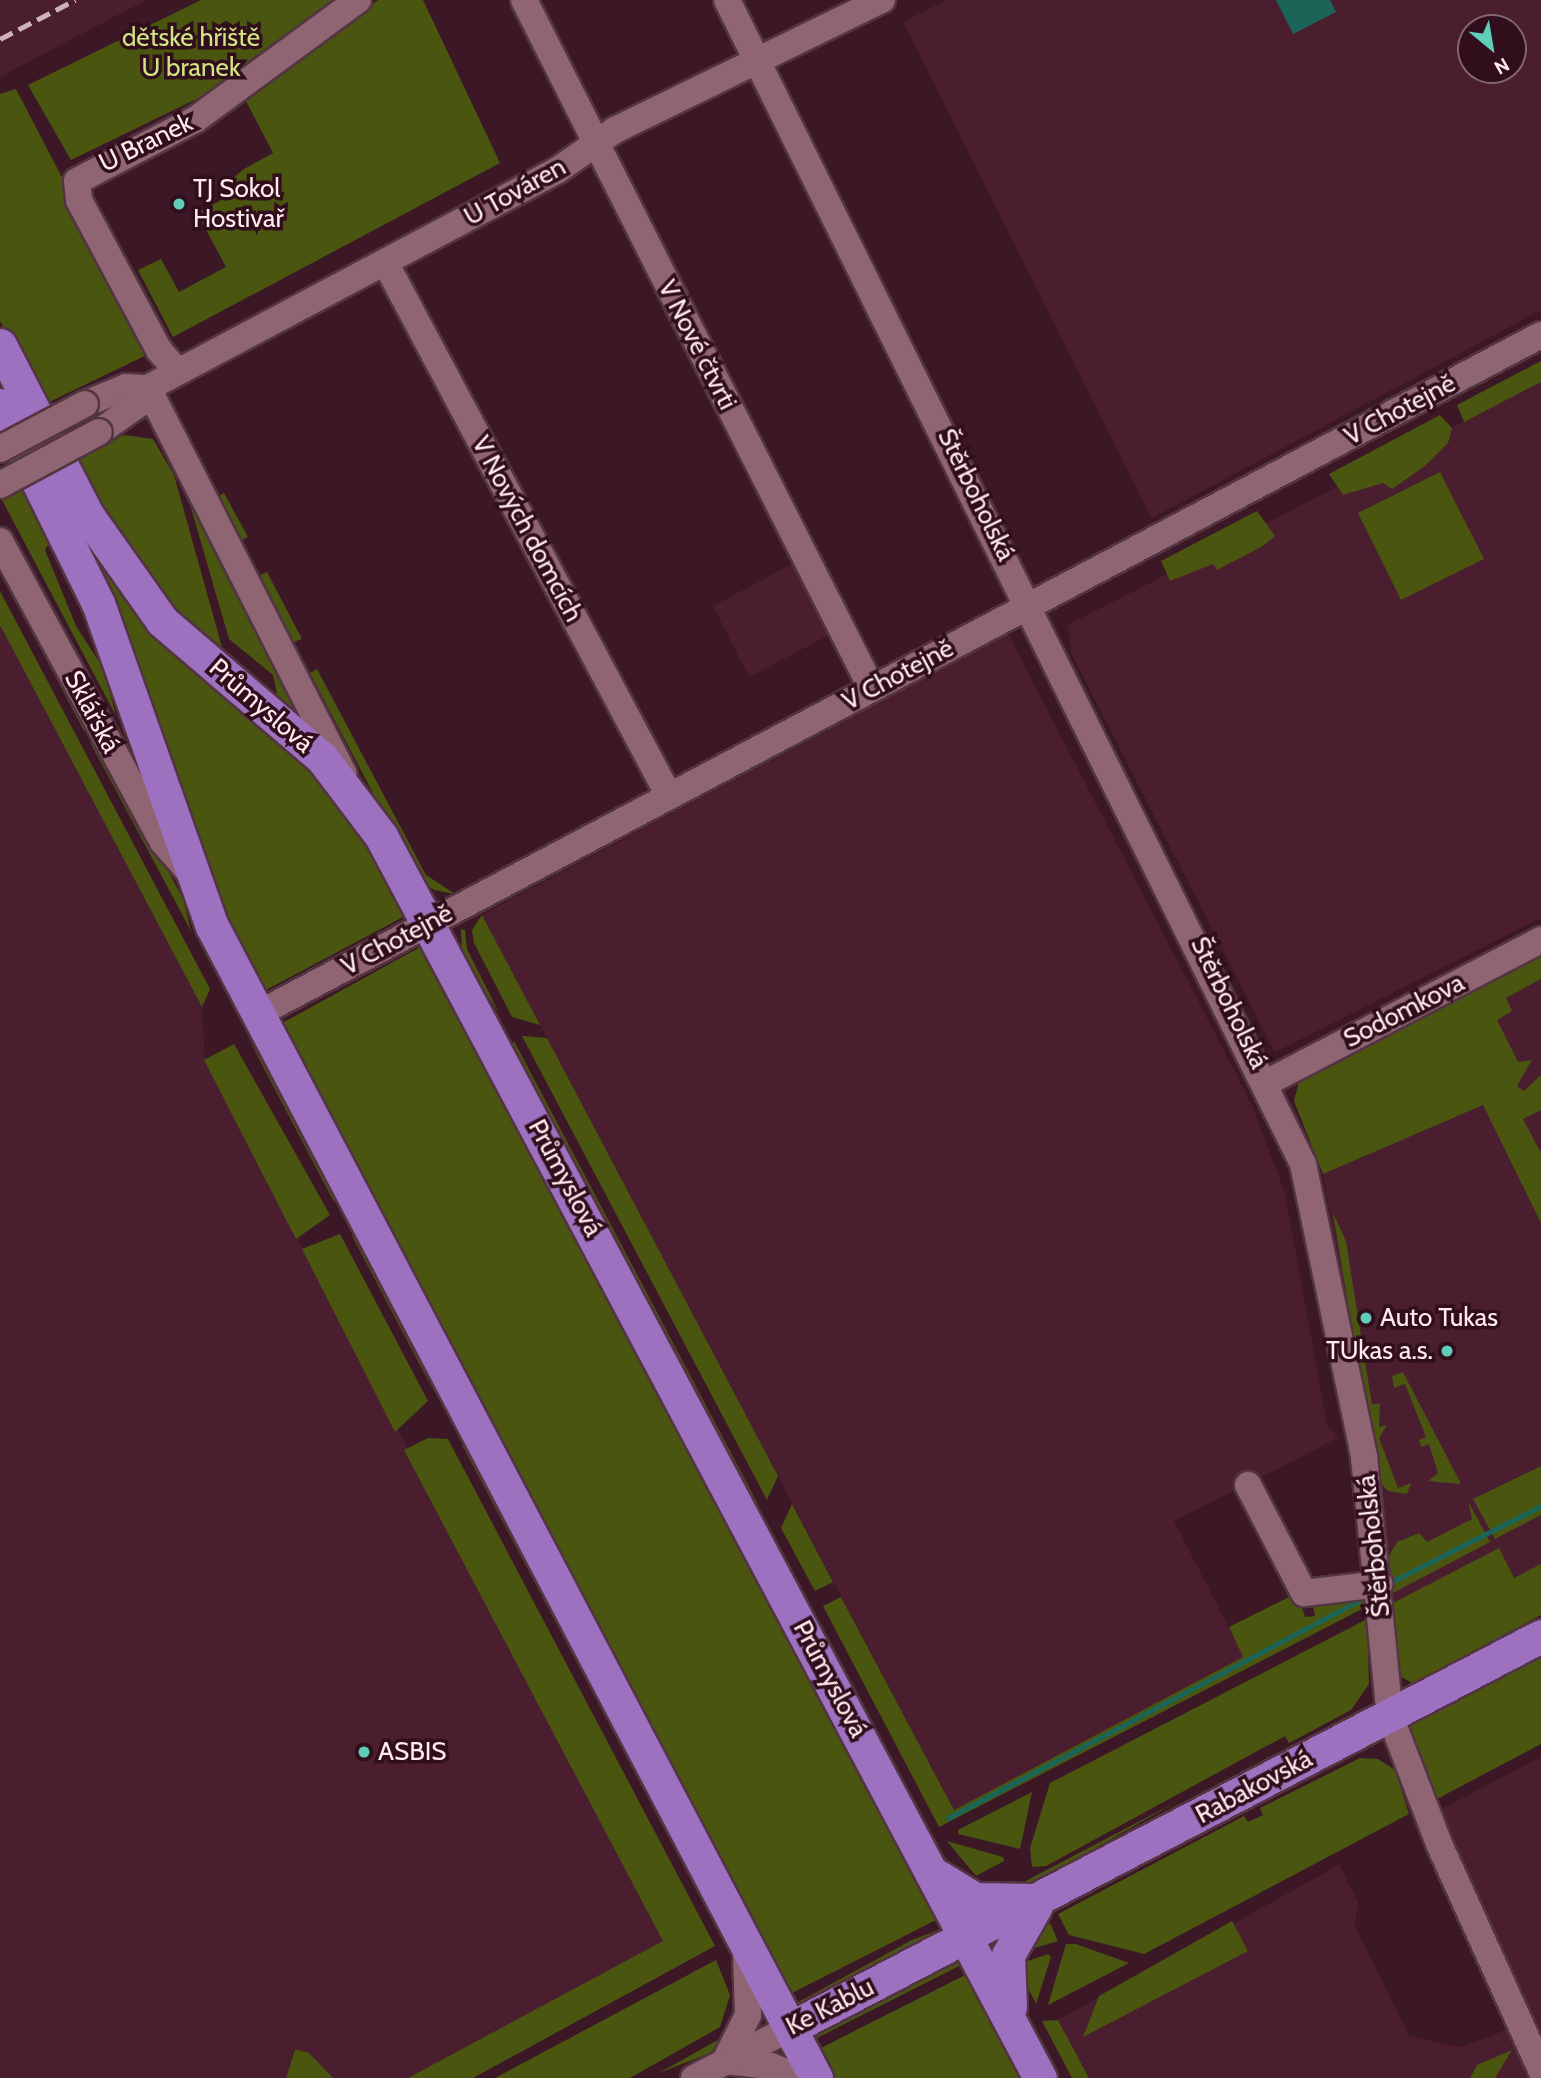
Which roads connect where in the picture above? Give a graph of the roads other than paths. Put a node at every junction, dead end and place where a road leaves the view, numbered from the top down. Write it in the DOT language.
graph roads {
  1 [pos="358,0"];
  2 [pos="524,0"];
  3 [pos="727,0"];
  4 [pos="882,0"];
  5 [pos="755,62"];
  6 [pos="594,144"];
  7 [pos="385,262"];
  8 [pos="1541,335"];
  9 [pos="0,345"];
  10 [pos="178,372"];
  11 [pos="148,388"];
  12 [pos="0,405"];
  13 [pos="0,449"];
  14 [pos="0,485"];
  15 [pos="0,541"];
  16 [pos="1030,605"];
  17 [pos="872,688"];
  18 [pos="354,794"];
  19 [pos="668,796"];
  20 [pos="192,876"];
  21 [pos="431,923"];
  22 [pos="1541,940"];
  23 [pos="256,1015"];
  24 [pos="1268,1082"];
  25 [pos="1248,1485"];
  26 [pos="1379,1584"];
  27 [pos="1541,1636"];
  28 [pos="1390,1716"];
  29 [pos="930,1870"];
  30 [pos="1043,1899"];
  31 [pos="743,1939"];
  32 [pos="967,1939"];
  33 [pos="790,2028"];
  34 [pos="1015,2031"];
  35 [pos="725,2061"];
  36 [pos="1541,2070"];
  37 [pos="694,2078"];
  38 [pos="801,2078"];
  39 [pos="816,2078"];
  40 [pos="1040,2078"];
  1 -- 10 [label="street, U Branek"];
  2 -- 6 [label="street, V Nové čtvrti"];
  3 -- 5 [label="street, Štěrboholská"];
  4 -- 5 [label="street, U Továren"];
  5 -- 6 [label="street, U Továren"];
  5 -- 16 [label="street, Štěrboholská"];
  6 -- 7 [label="street, U Továren"];
  6 -- 17 [label="street, V Nové čtvrti"];
  7 -- 10 [label="street, U Továren"];
  7 -- 19 [label="street, V Nových domcích"];
  8 -- 16 [label="street, V Chotejně"];
  9 -- 18 [label="main road, Průmyslová"];
  10 -- 11 [label="street, U Továren"];
  11 -- 13 [label="street, U Továren, bridge"];
  11 -- 14 [label="street, U Továren, bridge"];
  11 -- 18 [label="street"];
  12 -- 20 [label="main road"];
  15 -- 20 [label="street, Sklářská"];
  16 -- 17 [label="street, V Chotejně"];
  16 -- 24 [label="street, Štěrboholská"];
  17 -- 19 [label="street, V Chotejně"];
  18 -- 21 [label="main road, Průmyslová"];
  19 -- 21 [label="street, V Chotejně"];
  20 -- 23 [label="main road"];
  21 -- 23 [label="street, V Chotejně"];
  21 -- 29 [label="main road, Průmyslová"];
  22 -- 24 [label="street, Sodomkova"];
  23 -- 31 [label="main road"];
  24 -- 26 [label="street, Štěrboholská"];
  25 -- 26 [label="street"];
  26 -- 28 [label="street, Štěrboholská"];
  27 -- 28 [label="main road, Rabakovská"];
  28 -- 30 [label="main road, Rabakovská"];
  28 -- 36 [label="street, Štěrboholská"];
  29 -- 30 [label="main road"];
  29 -- 32 [label="main road, Průmyslová"];
  30 -- 32 [label="main road, Rabakovská"];
  30 -- 34 [label="main road"];
  31 -- 33 [label="main road"];
  31 -- 35 [label="street"];
  32 -- 33 [label="main road, Ke Kablu"];
  32 -- 34 [label="main road, Průmyslová"];
  33 -- 35 [label="street, Ke Kablu"];
  33 -- 39 [label="main road"];
  34 -- 40 [label="main road, Průmyslová"];
  35 -- 37 [label="street, Ke Kablu"];
  35 -- 38 [label="street"];
}
